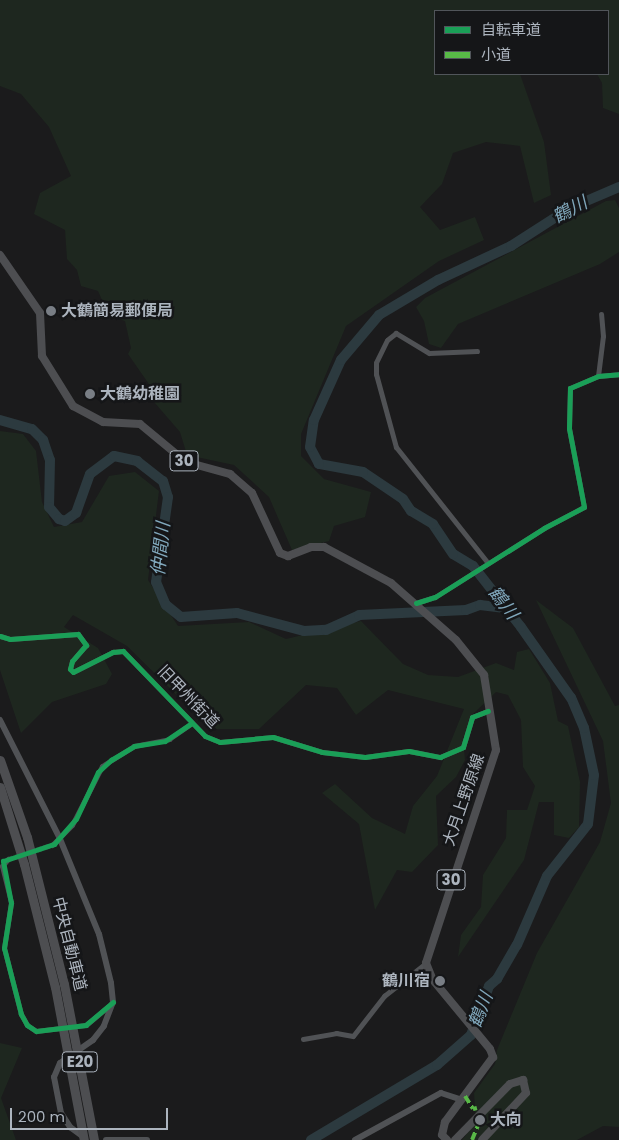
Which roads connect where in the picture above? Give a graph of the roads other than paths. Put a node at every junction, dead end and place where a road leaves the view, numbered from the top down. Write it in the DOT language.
graph roads {
  1 [pos="0,255"];
  2 [pos="601,314"];
  3 [pos="477,352"];
  4 [pos="619,374"];
  5 [pos="598,376"];
  6 [pos="488,563"];
  7 [pos="417,605"];
  8 [pos="0,636"];
  9 [pos="488,711"];
  10 [pos="0,720"];
  11 [pos="192,723"];
  12 [pos="0,760"];
  13 [pos="0,787"];
  14 [pos="60,839"];
  15 [pos="52,845"];
  16 [pos="8,859"];
  17 [pos="426,963"];
  18 [pos="59,986"];
  19 [pos="113,1002"];
  20 [pos="303,1039"];
  21 [pos="462,1100"];
  22 [pos="84,1140"];
  23 [pos="96,1140"];
  24 [pos="106,1140"];
  25 [pos="147,1140"];
  26 [pos="355,1140"];
  27 [pos="447,1140"];
  28 [pos="455,1140"];
  29 [pos="482,1140"];
  1 -- 7 [label="main road, 大月上野原線 / 30"];
  2 -- 5 [label="street"];
  3 -- 6 [label="street"];
  4 -- 5 [label="street"];
  5 -- 6 [label="street"];
  6 -- 7 [label="street"];
  7 -- 9 [label="main road, 大月上野原線 / 30"];
  8 -- 11 [label="street, 旧甲州街道"];
  9 -- 11 [label="street, 旧甲州街道"];
  9 -- 17 [label="main road, 大月上野原線 / 30"];
  10 -- 14 [label="street"];
  11 -- 14 [label="street"];
  12 -- 18 [label="highway, 中央自動車道 / E20"];
  13 -- 18 [label="highway, 中央自動車道 / E20"];
  14 -- 15 [label="street"];
  14 -- 19 [label="street"];
  16 -- 19 [label="street"];
  17 -- 20 [label="street"];
  17 -- 21 [label="main road"];
  18 -- 22 [label="highway, 中央自動車道 / E20, bridge"];
  18 -- 23 [label="highway, 中央自動車道 / E20, bridge"];
  19 -- 23 [label="street"];
  21 -- 26 [label="street"];
  21 -- 27 [label="main road"];
  24 -- 25 [label="street"];
  28 -- 29 [label="main road"];
}
